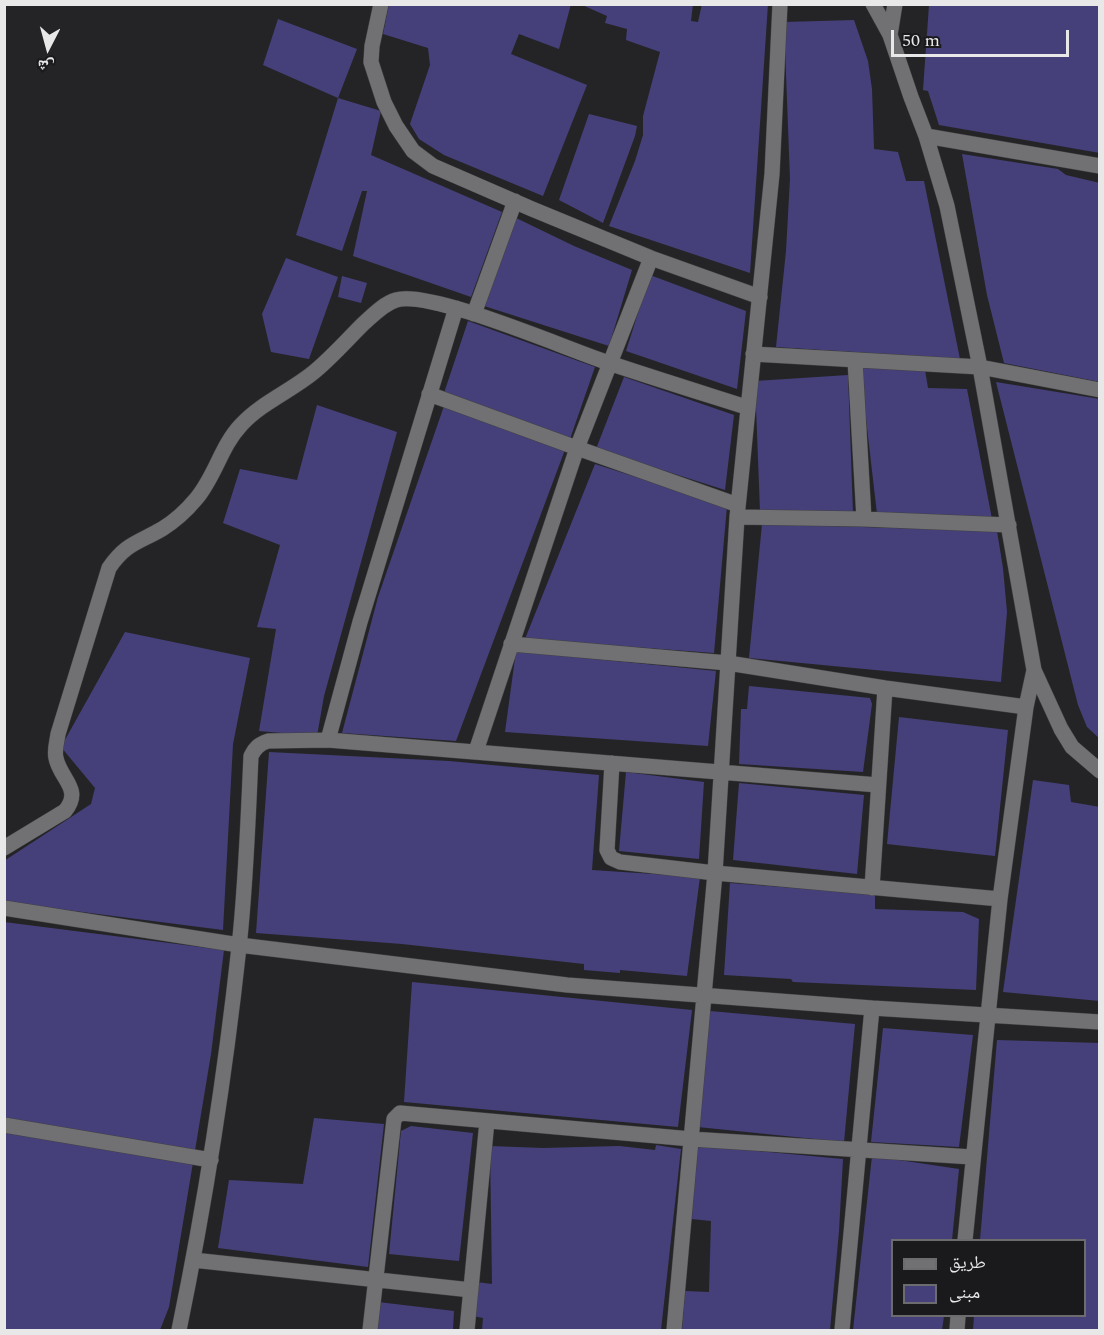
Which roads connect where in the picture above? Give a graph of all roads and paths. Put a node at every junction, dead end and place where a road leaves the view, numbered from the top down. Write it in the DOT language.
graph roads {
  1 [pos="381,4"];
  2 [pos="780,4"];
  3 [pos="873,4"];
  4 [pos="895,4"];
  5 [pos="890,35"];
  6 [pos="926,136"];
  7 [pos="1100,166"];
  8 [pos="515,201"];
  9 [pos="651,258"];
  10 [pos="760,297"];
  11 [pos="456,308"];
  12 [pos="474,314"];
  13 [pos="753,354"];
  14 [pos="855,360"];
  15 [pos="611,364"];
  16 [pos="980,367"];
  17 [pos="1100,390"];
  18 [pos="429,394"];
  19 [pos="747,407"];
  20 [pos="577,448"];
  21 [pos="737,511"];
  22 [pos="864,519"];
  23 [pos="1009,525"];
  24 [pos="511,644"];
  25 [pos="728,663"];
  26 [pos="1034,670"];
  27 [pos="885,688"];
  28 [pos="1026,707"];
  29 [pos="328,740"];
  30 [pos="476,751"];
  31 [pos="612,763"];
  32 [pos="1100,771"];
  33 [pos="721,772"];
  34 [pos="878,786"];
  35 [pos="4,848"];
  36 [pos="715,873"];
  37 [pos="872,888"];
  38 [pos="1000,899"];
  39 [pos="4,908"];
  40 [pos="239,945"];
  41 [pos="705,994"];
  42 [pos="872,1008"];
  43 [pos="987,1015"];
  44 [pos="1100,1022"];
  45 [pos="487,1121"];
  46 [pos="4,1125"];
  47 [pos="691,1139"];
  48 [pos="860,1150"];
  49 [pos="972,1157"];
  50 [pos="211,1160"];
  51 [pos="965,1239"];
  52 [pos="193,1260"];
  53 [pos="376,1281"];
  54 [pos="471,1290"];
  55 [pos="178,1330"];
  56 [pos="370,1330"];
  57 [pos="466,1330"];
  58 [pos="674,1330"];
  59 [pos="842,1330"];
  1 -- 8 [label="street"];
  2 -- 10 [label="street"];
  3 -- 5 [label="street"];
  4 -- 5 [label="street"];
  5 -- 6 [label="street"];
  6 -- 7 [label="street"];
  6 -- 16 [label="street"];
  8 -- 9 [label="street"];
  8 -- 12 [label="street"];
  9 -- 10 [label="street"];
  9 -- 15 [label="street"];
  10 -- 13 [label="street"];
  11 -- 12 [label="street"];
  11 -- 18 [label="street"];
  11 -- 35 [label="street"];
  12 -- 15 [label="street"];
  13 -- 14 [label="street"];
  13 -- 19 [label="street"];
  14 -- 16 [label="street"];
  14 -- 22 [label="street"];
  15 -- 19 [label="street"];
  15 -- 20 [label="street"];
  16 -- 17 [label="street"];
  16 -- 23 [label="street"];
  18 -- 20 [label="street"];
  18 -- 29 [label="street"];
  19 -- 21 [label="street"];
  20 -- 21 [label="street"];
  20 -- 24 [label="street"];
  21 -- 22 [label="street"];
  21 -- 25 [label="street"];
  22 -- 23 [label="street"];
  23 -- 26 [label="street"];
  24 -- 25 [label="street"];
  24 -- 30 [label="street"];
  25 -- 27 [label="street"];
  25 -- 33 [label="street"];
  26 -- 28 [label="street"];
  26 -- 32 [label="street"];
  27 -- 28 [label="street"];
  27 -- 34 [label="street"];
  28 -- 38 [label="street"];
  29 -- 30 [label="street"];
  29 -- 40 [label="street"];
  30 -- 31 [label="street"];
  31 -- 33 [label="street"];
  31 -- 36 [label="street"];
  33 -- 34 [label="street"];
  33 -- 36 [label="street"];
  34 -- 37 [label="street"];
  36 -- 37 [label="street"];
  36 -- 41 [label="street"];
  37 -- 38 [label="street"];
  38 -- 43 [label="street"];
  39 -- 40 [label="street"];
  40 -- 41 [label="street"];
  40 -- 50 [label="street"];
  41 -- 42 [label="street"];
  41 -- 47 [label="street"];
  42 -- 43 [label="street"];
  42 -- 48 [label="street"];
  43 -- 44 [label="street"];
  43 -- 49 [label="street"];
  45 -- 47 [label="street"];
  45 -- 53 [label="street"];
  45 -- 54 [label="street"];
  46 -- 50 [label="street"];
  47 -- 48 [label="street"];
  47 -- 58 [label="street"];
  48 -- 49 [label="street"];
  48 -- 59 [label="street"];
  49 -- 51 [label="street"];
  50 -- 52 [label="street"];
  52 -- 53 [label="street"];
  52 -- 55 [label="street"];
  53 -- 54 [label="street"];
  53 -- 56 [label="street"];
  54 -- 57 [label="street"];
}
